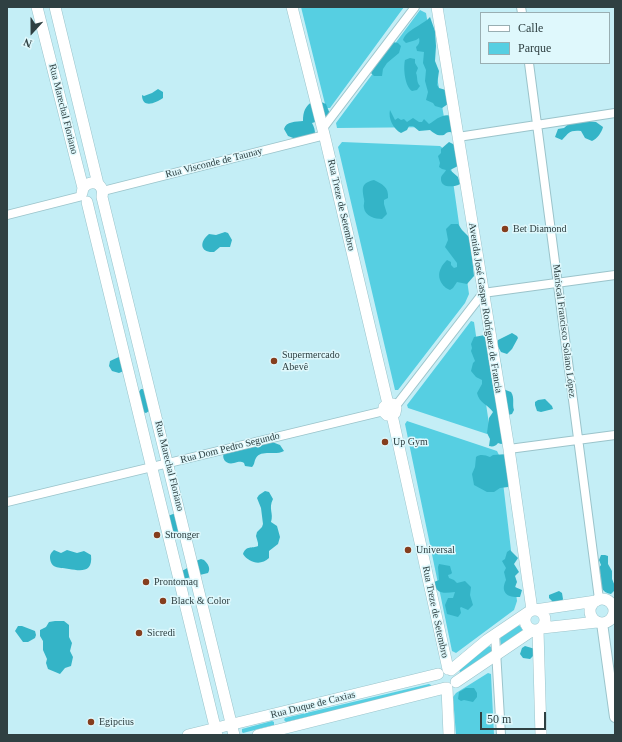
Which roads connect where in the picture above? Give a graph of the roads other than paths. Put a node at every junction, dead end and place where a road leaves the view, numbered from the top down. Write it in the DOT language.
graph roads {
  1 [pos="37,7"];
  2 [pos="55,7"];
  3 [pos="292,7"];
  4 [pos="415,7"];
  5 [pos="437,7"];
  6 [pos="529,64"];
  7 [pos="615,113"];
  8 [pos="537,125"];
  9 [pos="324,132"];
  10 [pos="86,134"];
  11 [pos="458,137"];
  12 [pos="70,138"];
  13 [pos="101,191"];
  14 [pos="84,195"];
  15 [pos="7,215"];
  16 [pos="615,275"];
  17 [pos="558,283"];
  18 [pos="483,294"];
  19 [pos="390,409"];
  20 [pos="615,436"];
  21 [pos="578,441"];
  22 [pos="508,449"];
  23 [pos="168,463"];
  24 [pos="151,467"];
  25 [pos="7,502"];
  26 [pos="189,549"];
  27 [pos="172,553"];
  28 [pos="605,600"];
  29 [pos="532,610"];
  30 [pos="606,621"];
  31 [pos="538,629"];
  32 [pos="495,634"];
  33 [pos="496,656"];
  34 [pos="449,669"];
  35 [pos="219,671"];
  36 [pos="438,674"];
  37 [pos="202,676"];
  38 [pos="449,686"];
  39 [pos="276,714"];
  40 [pos="615,717"];
  41 [pos="280,729"];
  42 [pos="233,730"];
  43 [pos="216,732"];
  44 [pos="188,735"];
  45 [pos="258,735"];
  46 [pos="449,735"];
  47 [pos="500,735"];
  48 [pos="541,735"];
  1 -- 12 [label="main road, Rua Marechal Floriano"];
  2 -- 10 [label="main road, Rua Marechal Floriano"];
  3 -- 9 [label="main road, Rua Treze de Setembro"];
  4 -- 9 [label="street"];
  5 -- 11 [label="main road, Avenida José Gaspar Rodríguez de Francia"];
  6 -- 8 [label="street, Mariscal Francisco Solano López"];
  7 -- 8 [label="street"];
  8 -- 11 [label="street"];
  8 -- 17 [label="street, Mariscal Francisco Solano López"];
  9 -- 13 [label="street, Rua Visconde de Taunay"];
  9 -- 19 [label="main road, Rua Treze de Setembro"];
  10 -- 12 [label="main road"];
  10 -- 13 [label="main road, Rua Marechal Floriano"];
  11 -- 18 [label="main road, Avenida José Gaspar Rodríguez de Francia"];
  12 -- 14 [label="main road, Rua Marechal Floriano"];
  13 -- 14 [label="main road"];
  13 -- 14 [label="main road"];
  13 -- 23 [label="main road, Rua Marechal Floriano"];
  14 -- 15 [label="street"];
  14 -- 24 [label="main road, Rua Marechal Floriano"];
  16 -- 17 [label="street"];
  17 -- 18 [label="street"];
  17 -- 21 [label="street, Mariscal Francisco Solano López"];
  18 -- 19 [label="street"];
  18 -- 22 [label="main road, Avenida José Gaspar Rodríguez de Francia"];
  19 -- 23 [label="street, Rua Dom Pedro Segundo"];
  19 -- 34 [label="main road, Rua Treze de Setembro"];
  20 -- 21 [label="street"];
  21 -- 22 [label="street"];
  21 -- 28 [label="street, Mariscal Francisco Solano López"];
  22 -- 29 [label="main road, Avenida José Gaspar Rodríguez de Francia"];
  23 -- 24 [label="street, Rua Dom Pedro Segundo"];
  23 -- 26 [label="main road, Rua Marechal Floriano"];
  24 -- 25 [label="street, Rua Dom Pedro Segundo"];
  24 -- 27 [label="main road, Rua Marechal Floriano"];
  26 -- 27 [label="main road"];
  26 -- 35 [label="main road, Rua Marechal Floriano"];
  27 -- 37 [label="main road, Rua Marechal Floriano"];
  28 -- 29 [label="main road"];
  28 -- 30 [label="main road"];
  28 -- 30 [label="main road"];
  29 -- 31 [label="main road"];
  29 -- 31 [label="main road"];
  29 -- 32 [label="main road"];
  30 -- 31 [label="main road"];
  30 -- 40 [label="street"];
  31 -- 33 [label="main road, Rua Duque de Caxias"];
  31 -- 48 [label="main road"];
  32 -- 33 [label="street"];
  32 -- 34 [label="main road"];
  33 -- 38 [label="main road, Rua Duque de Caxias"];
  33 -- 47 [label="street"];
  34 -- 36 [label="main road"];
  34 -- 38 [label="main road"];
  35 -- 37 [label="main road"];
  35 -- 42 [label="main road, Rua Marechal Floriano"];
  36 -- 38 [label="main road"];
  36 -- 39 [label="main road, Rua Duque de Caxias"];
  37 -- 43 [label="main road, Rua Marechal Floriano"];
  38 -- 41 [label="main road, Rua Duque de Caxias"];
  38 -- 46 [label="main road"];
  39 -- 41 [label="main road"];
  39 -- 42 [label="main road, Rua Duque de Caxias"];
  41 -- 45 [label="main road, Rua Duque de Caxias"];
  42 -- 43 [label="main road, Rua Duque de Caxias"];
  43 -- 44 [label="main road, Rua Duque de Caxias"];
}
